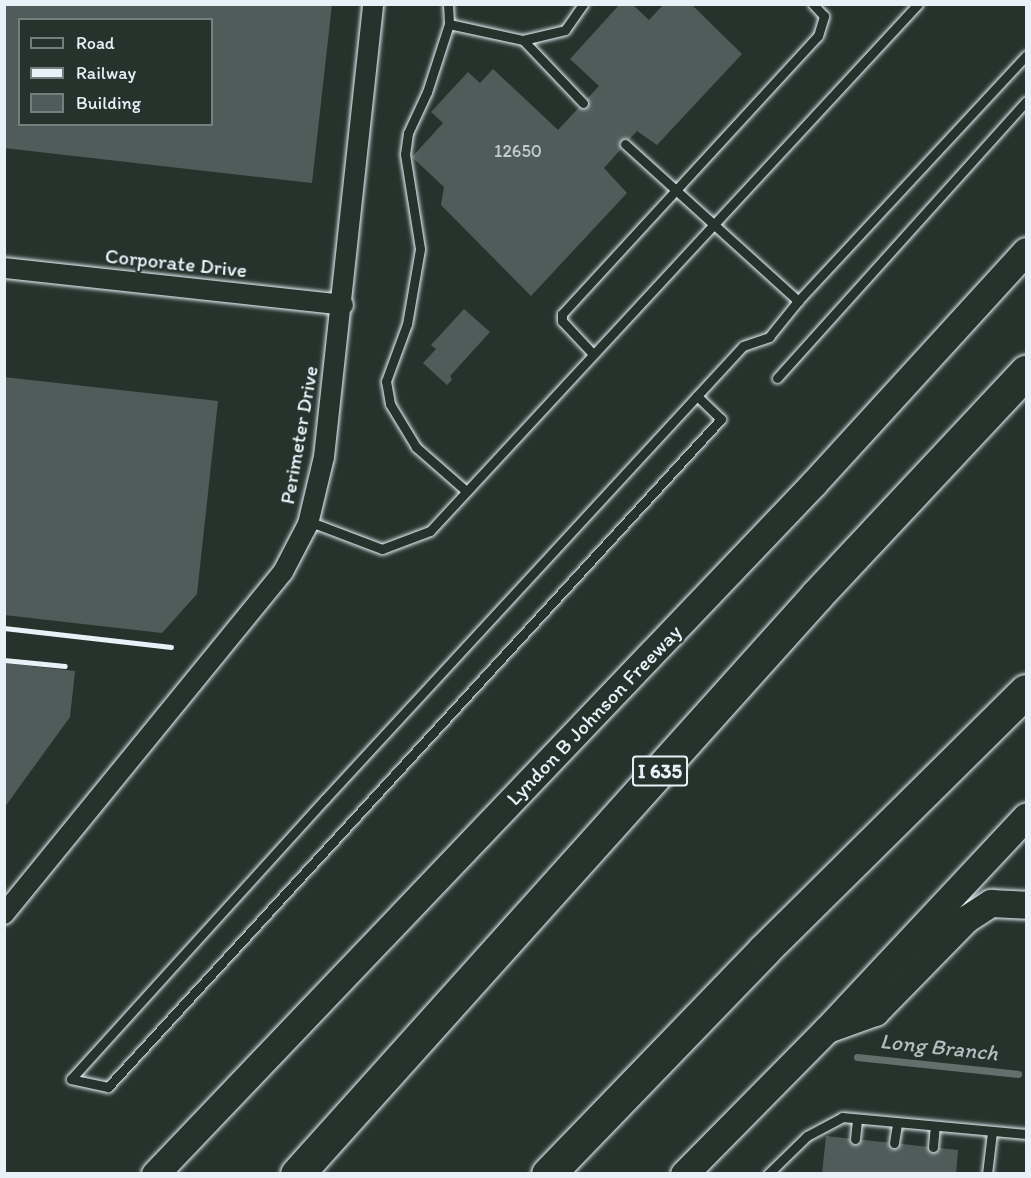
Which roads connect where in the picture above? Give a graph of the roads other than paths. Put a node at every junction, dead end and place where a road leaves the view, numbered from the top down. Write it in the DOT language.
graph roads {
  1 [pos="374,4"];
  2 [pos="448,4"];
  3 [pos="583,4"];
  4 [pos="813,4"];
  5 [pos="918,4"];
  6 [pos="449,24"];
  7 [pos="523,40"];
  8 [pos="1026,56"];
  9 [pos="1026,100"];
  10 [pos="583,103"];
  11 [pos="625,144"];
  12 [pos="674,188"];
  13 [pos="714,224"];
  14 [pos="1026,251"];
  15 [pos="4,268"];
  16 [pos="798,301"];
  17 [pos="343,305"];
  18 [pos="593,354"];
  19 [pos="1026,372"];
  20 [pos="777,378"];
  21 [pos="697,396"];
  22 [pos="466,491"];
  23 [pos="308,520"];
  24 [pos="1026,691"];
  25 [pos="1026,816"];
  26 [pos="1026,905"];
  27 [pos="4,914"];
  28 [pos="826,1029"];
  29 [pos="857,1119"];
  30 [pos="897,1122"];
  31 [pos="935,1126"];
  32 [pos="992,1132"];
  33 [pos="1026,1134"];
  34 [pos="855,1139"];
  35 [pos="894,1143"];
  36 [pos="933,1147"];
  37 [pos="695,1170"];
  38 [pos="155,1173"];
  39 [pos="297,1173"];
  40 [pos="548,1173"];
  41 [pos="768,1173"];
  42 [pos="987,1173"];
  1 -- 17 [label="street, Perimeter Drive"];
  2 -- 6 [label="lane"];
  3 -- 7 [label="lane"];
  4 -- 12 [label="lane"];
  5 -- 13 [label="lane"];
  6 -- 7 [label="lane"];
  6 -- 22 [label="lane"];
  7 -- 10 [label="lane"];
  8 -- 16 [label="lane"];
  9 -- 20 [label="lane"];
  11 -- 12 [label="lane"];
  12 -- 13 [label="lane"];
  12 -- 18 [label="lane"];
  13 -- 16 [label="lane"];
  13 -- 18 [label="lane"];
  14 -- 38 [label="main road, Lyndon B Johnson Freeway"];
  15 -- 17 [label="street, Corporate Drive"];
  16 -- 21 [label="lane"];
  17 -- 23 [label="street, Perimeter Drive"];
  18 -- 22 [label="lane"];
  19 -- 39 [label="highway, I 635"];
  21 -- 21 [label="lane"];
  22 -- 23 [label="lane"];
  23 -- 27 [label="street, Perimeter Drive"];
  24 -- 40 [label="highway"];
  25 -- 28 [label="main road"];
  26 -- 28 [label="main road"];
  28 -- 37 [label="main road"];
  29 -- 30 [label="lane"];
  29 -- 34 [label="lane"];
  29 -- 41 [label="lane"];
  30 -- 31 [label="lane"];
  30 -- 35 [label="lane"];
  31 -- 32 [label="lane"];
  31 -- 36 [label="lane"];
  32 -- 33 [label="lane"];
  32 -- 42 [label="lane"];
}
